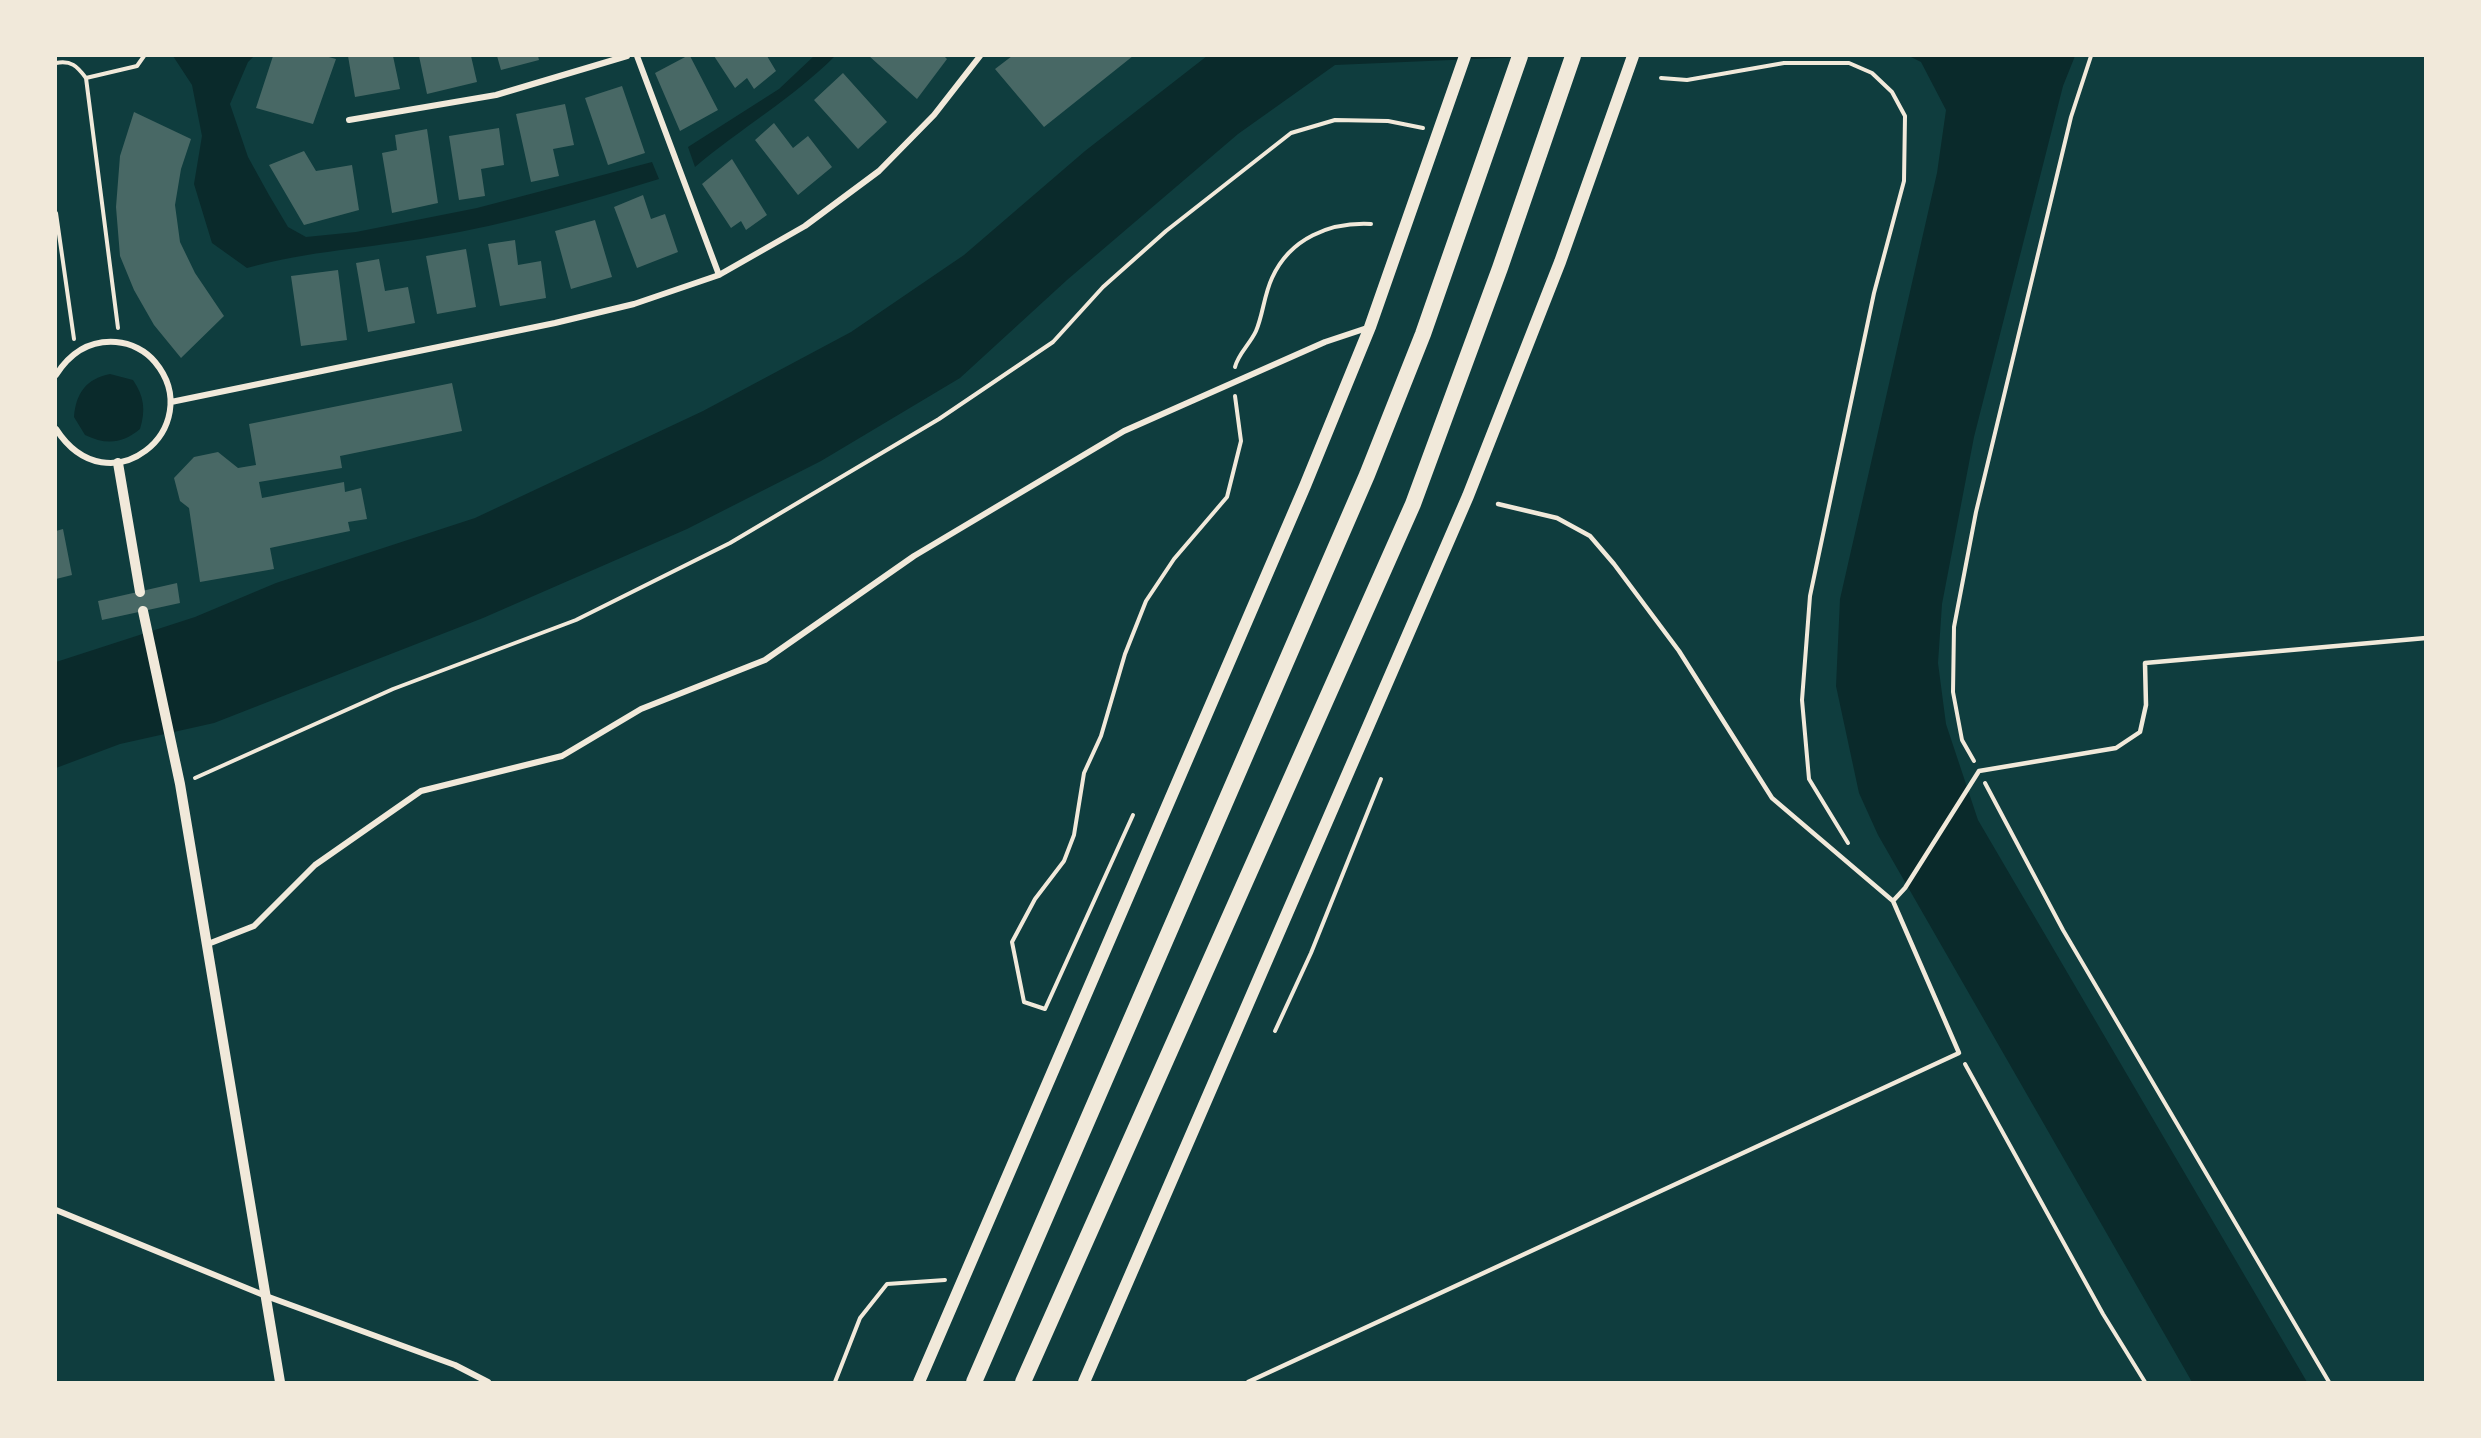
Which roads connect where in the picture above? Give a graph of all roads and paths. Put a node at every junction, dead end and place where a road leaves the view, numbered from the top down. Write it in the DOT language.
graph roads {
  1 [pos="144,56"];
  2 [pos="627,56"];
  3 [pos="637,56"];
  4 [pos="980,56"];
  5 [pos="1573,56"];
  6 [pos="1633,56"];
  7 [pos="2091,56"];
  8 [pos="1519,58"];
  9 [pos="1464,59"];
  10 [pos="56,63"];
  11 [pos="86,78"];
  12 [pos="1661,78"];
  13 [pos="349,120"];
  14 [pos="1438,130"];
  15 [pos="56,213"];
  16 [pos="1371,224"];
  17 [pos="719,275"];
  18 [pos="1370,327"];
  19 [pos="120,342"];
  20 [pos="76,352"];
  21 [pos="56,375"];
  22 [pos="1235,382"];
  23 [pos="171,402"];
  24 [pos="56,429"];
  25 [pos="118,463"];
  26 [pos="1498,504"];
  27 [pos="140,592"];
  28 [pos="143,611"];
  29 [pos="2426,638"];
  30 [pos="1979,771"];
  31 [pos="1381,779"];
  32 [pos="180,784"];
  33 [pos="1133,815"];
  34 [pos="1853,849"];
  35 [pos="1893,901"];
  36 [pos="207,944"];
  37 [pos="1275,1031"];
  38 [pos="1959,1053"];
  39 [pos="56,1210"];
  40 [pos="964,1278"];
  41 [pos="266,1296"];
  42 [pos="280,1383"];
  43 [pos="488,1383"];
  44 [pos="835,1383"];
  45 [pos="919,1383"];
  46 [pos="974,1383"];
  47 [pos="1023,1383"];
  48 [pos="1084,1383"];
  49 [pos="1248,1383"];
  50 [pos="2145,1383"];
  51 [pos="2329,1383"];
  1 -- 11 [label="path"];
  2 -- 13 [label="street"];
  3 -- 17 [label="street"];
  4 -- 17 [label="street"];
  5 -- 47 [label="highway"];
  6 -- 48 [label="main road"];
  7 -- 30 [label="path"];
  8 -- 46 [label="highway"];
  9 -- 14 [label="main road"];
  10 -- 11 [label="path"];
  11 -- 19 [label="path"];
  12 -- 34 [label="path"];
  14 -- 18 [label="main road"];
  14 -- 32 [label="path"];
  15 -- 20 [label="path"];
  16 -- 22 [label="path"];
  17 -- 23 [label="street"];
  18 -- 22 [label="street"];
  18 -- 40 [label="main road"];
  19 -- 20 [label="street"];
  19 -- 23 [label="street"];
  20 -- 21 [label="street"];
  22 -- 33 [label="path"];
  22 -- 36 [label="street"];
  23 -- 25 [label="street"];
  24 -- 25 [label="street"];
  25 -- 27 [label="street"];
  26 -- 35 [label="lane"];
  28 -- 32 [label="street"];
  29 -- 30 [label="lane"];
  30 -- 35 [label="lane"];
  30 -- 51 [label="path"];
  31 -- 37 [label="path"];
  32 -- 36 [label="street"];
  35 -- 38 [label="lane"];
  36 -- 41 [label="street"];
  38 -- 49 [label="lane"];
  38 -- 50 [label="path"];
  39 -- 41 [label="street"];
  40 -- 44 [label="path"];
  40 -- 45 [label="main road"];
  41 -- 42 [label="street"];
  41 -- 43 [label="street"];
}
